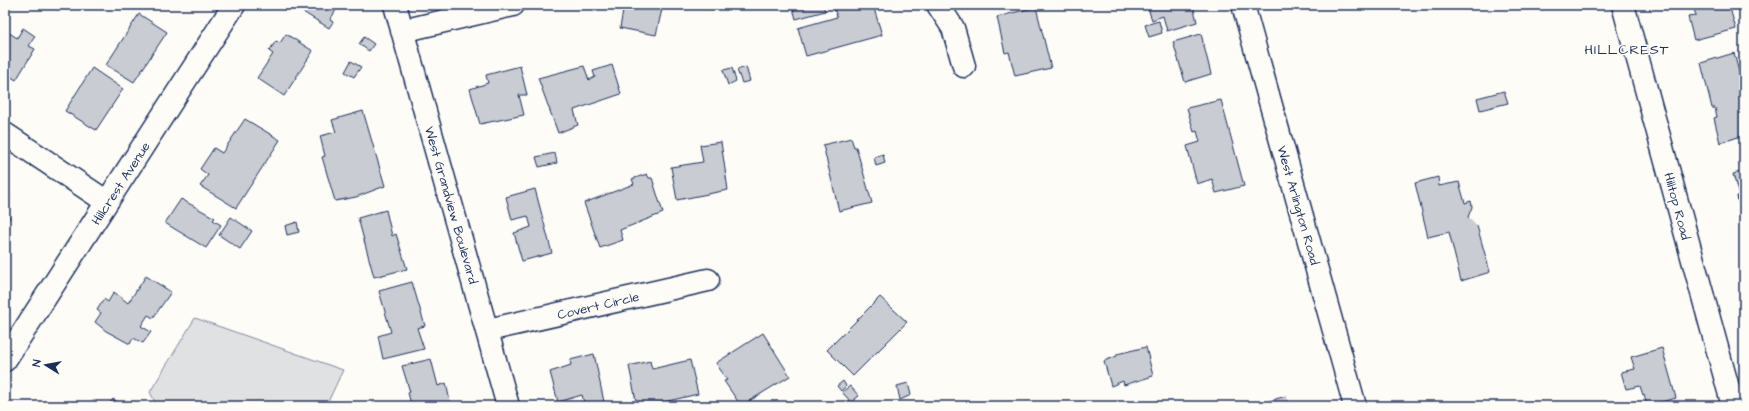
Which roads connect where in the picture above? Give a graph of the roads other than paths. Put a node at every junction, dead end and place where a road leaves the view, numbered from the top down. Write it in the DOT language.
graph roads {
  1 [pos="234,5"];
  2 [pos="395,5"];
  3 [pos="514,5"];
  4 [pos="938,5"];
  5 [pos="1243,5"];
  6 [pos="1623,5"];
  7 [pos="402,31"];
  8 [pos="964,66"];
  9 [pos="5,134"];
  10 [pos="107,202"];
  11 [pos="708,280"];
  12 [pos="488,330"];
  13 [pos="5,360"];
  14 [pos="508,406"];
  15 [pos="1355,406"];
  16 [pos="1733,406"];
  1 -- 10 [label="street, Hillcrest Avenue"];
  2 -- 7 [label="street, West Grandview Boulevard"];
  3 -- 7 [label="street"];
  4 -- 8 [label="street"];
  5 -- 15 [label="street, West Arlington Road"];
  6 -- 16 [label="street, Hilltop Road"];
  7 -- 12 [label="street, West Grandview Boulevard"];
  9 -- 10 [label="street"];
  10 -- 13 [label="street, Hillcrest Avenue"];
  11 -- 12 [label="street, Covert Circle"];
  12 -- 14 [label="street, West Grandview Boulevard"];
}
